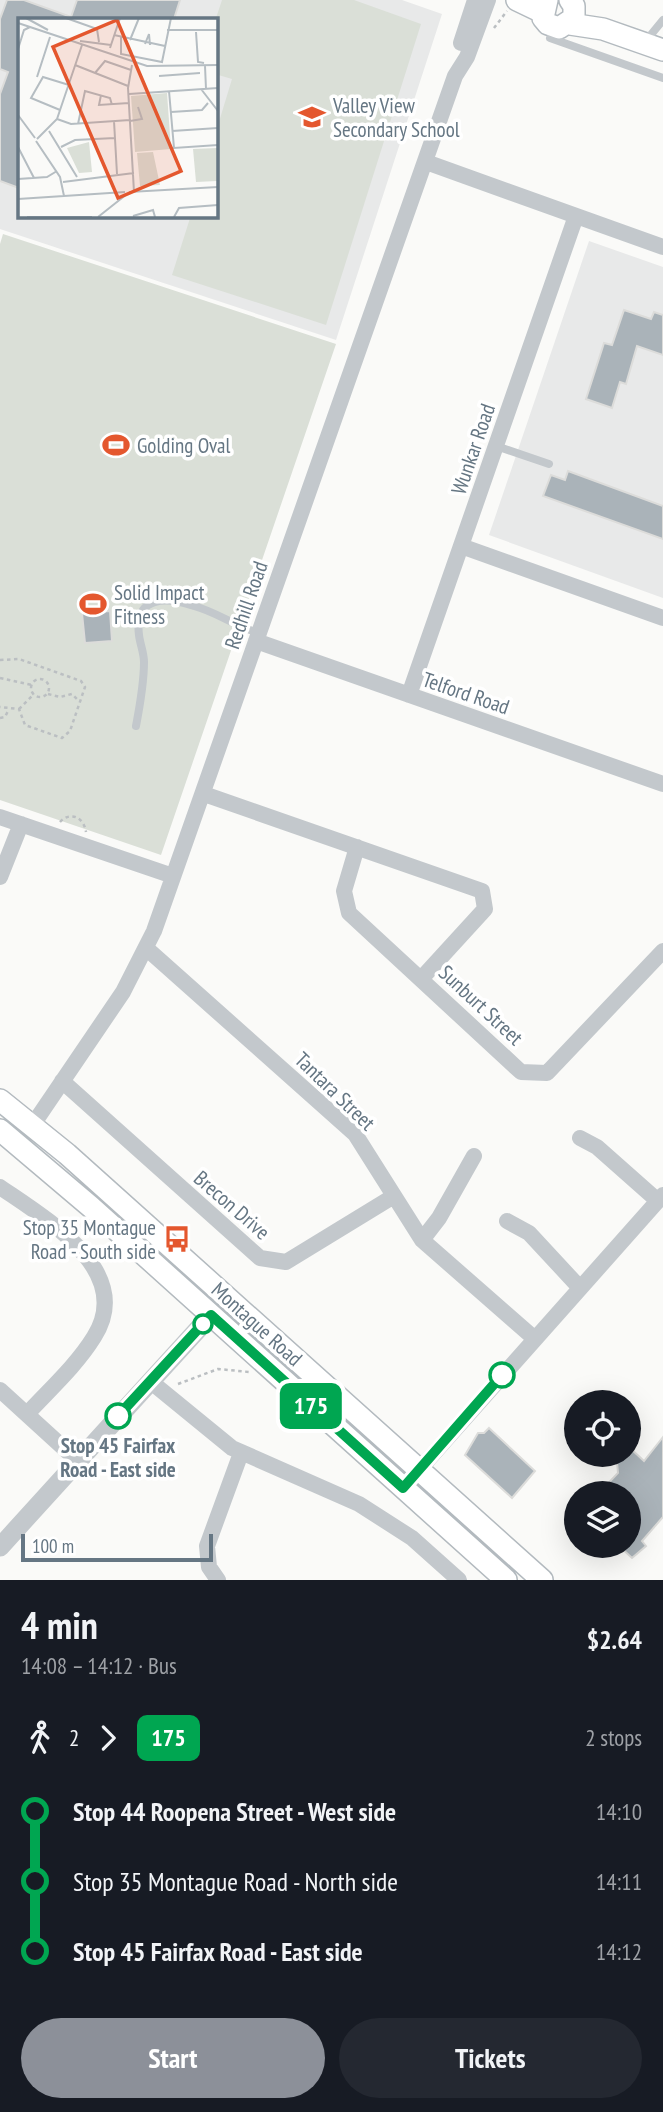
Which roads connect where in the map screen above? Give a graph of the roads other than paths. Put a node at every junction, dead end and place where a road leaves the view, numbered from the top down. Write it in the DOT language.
graph roads {
  1 [pos="475,0"];
  2 [pos="488,0"];
  3 [pos="514,3"];
  4 [pos="545,6"];
  5 [pos="572,12"];
  6 [pos="663,20"];
  7 [pos="550,38"];
  8 [pos="653,47"];
  9 [pos="455,76"];
  10 [pos="663,78"];
  11 [pos="426,162"];
  12 [pos="576,216"];
  13 [pos="663,247"];
  14 [pos="496,446"];
  15 [pos="549,464"];
  16 [pos="461,545"];
  17 [pos="663,618"];
  18 [pos="258,637"];
  19 [pos="409,695"];
  20 [pos="136,726"];
  21 [pos="663,784"];
  22 [pos="204,794"];
  23 [pos="0,817"];
  24 [pos="21,824"];
  25 [pos="357,847"];
  26 [pos="173,876"];
  27 [pos="0,877"];
  28 [pos="146,948"];
  29 [pos="663,951"];
  30 [pos="421,979"];
  31 [pos="62,1082"];
  32 [pos="0,1100"];
  33 [pos="32,1126"];
  34 [pos="0,1130"];
  35 [pos="580,1138"];
  36 [pos="19,1144"];
  37 [pos="474,1156"];
  38 [pos="0,1187"];
  39 [pos="394,1196"];
  40 [pos="660,1198"];
  41 [pos="507,1221"];
  42 [pos="422,1240"];
  43 [pos="580,1288"];
  44 [pos="228,1299"];
  45 [pos="211,1315"];
  46 [pos="535,1339"];
  47 [pos="150,1381"];
  48 [pos="0,1390"];
  49 [pos="27,1414"];
  50 [pos="241,1453"];
  51 [pos="78,1461"];
  52 [pos="419,1470"];
  53 [pos="403,1488"];
  54 [pos="0,1547"];
  55 [pos="218,1580"];
  56 [pos="458,1580"];
  57 [pos="506,1580"];
  58 [pos="542,1580"];
  1 -- 9 [label="street, Redhill Road"];
  2 -- 9 [label="street, Redhill Road"];
  3 -- 4 [label="main road"];
  4 -- 5 [label="main road"];
  5 -- 8 [label="main road"];
  6 -- 8 [label="lane"];
  7 -- 10 [label="lane"];
  9 -- 11 [label="street, Redhill Road"];
  11 -- 12 [label="street"];
  11 -- 18 [label="street, Redhill Road"];
  12 -- 13 [label="street"];
  12 -- 14 [label="street, Wunkar Road"];
  14 -- 15 [label="lane"];
  14 -- 16 [label="street, Wunkar Road"];
  16 -- 17 [label="street"];
  16 -- 19 [label="street, Wunkar Road"];
  18 -- 19 [label="street, Telford Road"];
  18 -- 20 [label="lane"];
  18 -- 22 [label="street, Redhill Road"];
  19 -- 21 [label="street, Telford Road"];
  22 -- 25 [label="street"];
  22 -- 26 [label="street, Redhill Road"];
  23 -- 24 [label="street"];
  24 -- 26 [label="street"];
  24 -- 27 [label="street"];
  25 -- 30 [label="street, Sunburt Street"];
  25 -- 30 [label="street"];
  26 -- 28 [label="street, Redhill Road"];
  28 -- 31 [label="street, Redhill Road"];
  28 -- 39 [label="street, Tantara Street"];
  29 -- 30 [label="street, Sunburt Street"];
  31 -- 33 [label="street, Redhill Road"];
  31 -- 39 [label="street, Brecon Drive"];
  32 -- 33 [label="main road, Montague Road"];
  33 -- 36 [label="main road"];
  33 -- 44 [label="main road, Montague Road"];
  34 -- 36 [label="main road, Montague Road"];
  35 -- 40 [label="street"];
  36 -- 45 [label="main road, Montague Road"];
  37 -- 42 [label="street"];
  38 -- 49 [label="street"];
  39 -- 42 [label="street, Tantara Street"];
  40 -- 43 [label="street"];
  41 -- 43 [label="street"];
  42 -- 46 [label="street, Tantara Street"];
  43 -- 46 [label="street"];
  44 -- 45 [label="main road"];
  44 -- 52 [label="main road, Montague Road"];
  45 -- 47 [label="street"];
  45 -- 53 [label="main road, Montague Road"];
  46 -- 52 [label="street"];
  47 -- 50 [label="street"];
  47 -- 51 [label="street"];
  48 -- 49 [label="street"];
  49 -- 51 [label="street"];
  50 -- 55 [label="street"];
  50 -- 56 [label="street"];
  51 -- 54 [label="street"];
  52 -- 53 [label="street"];
  52 -- 58 [label="main road, Montague Road"];
  53 -- 57 [label="main road, Montague Road"];
}
